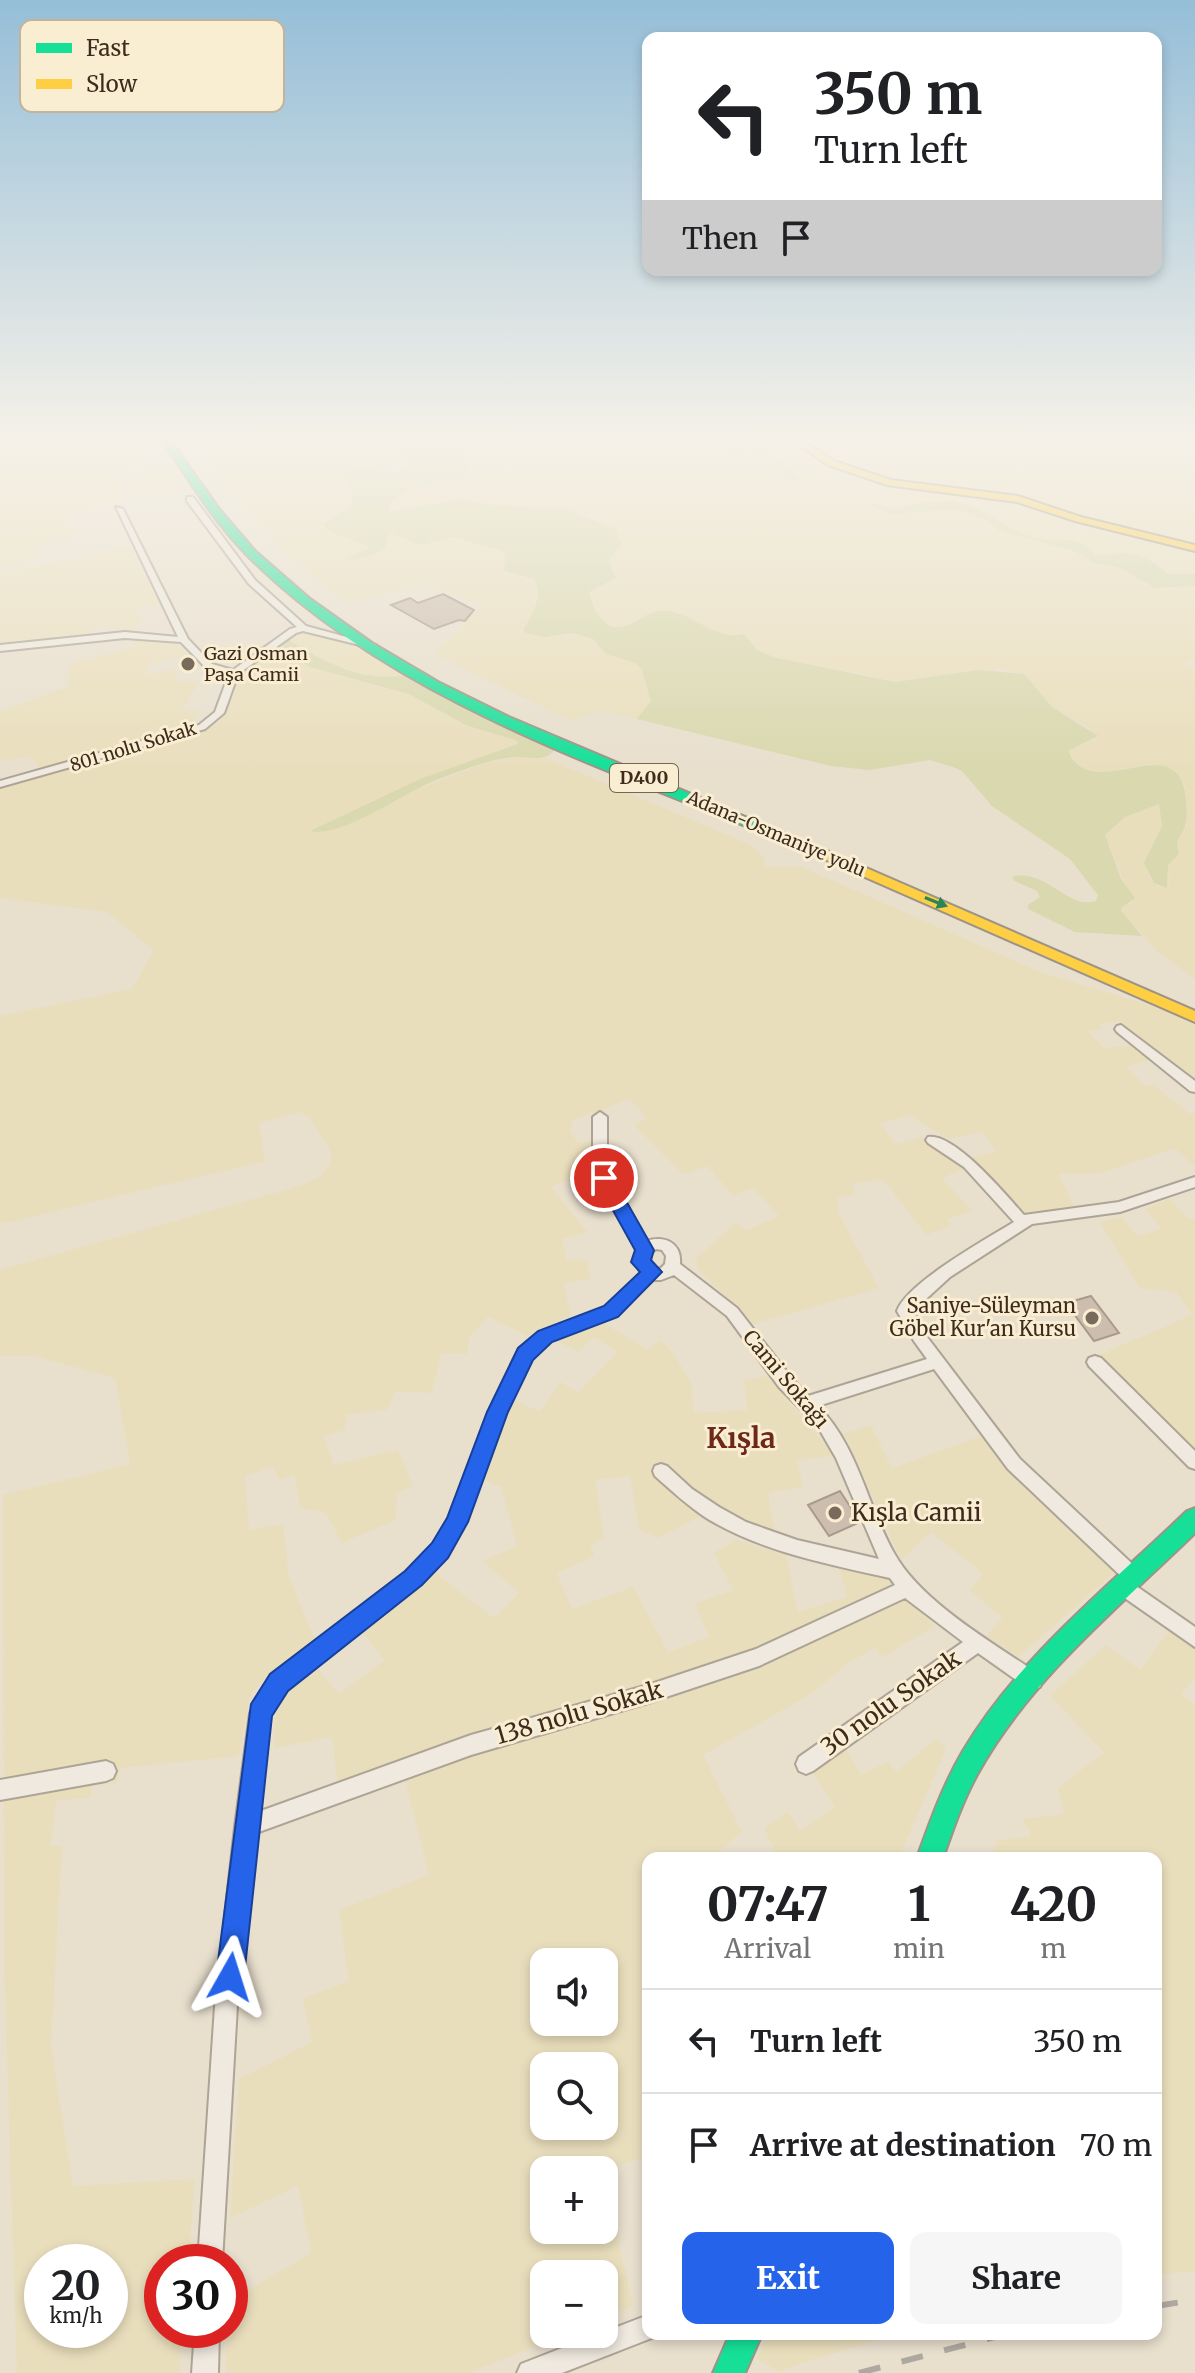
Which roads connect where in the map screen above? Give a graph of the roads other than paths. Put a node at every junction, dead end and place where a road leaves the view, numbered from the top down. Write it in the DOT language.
graph roads {
  1 [pos="138,548"];
  2 [pos="234,548"];
  3 [pos="236,548"];
  4 [pos="268,548"];
  5 [pos="243,558"];
  6 [pos="303,628"];
  7 [pos="184,640"];
  8 [pos="372,645"];
  9 [pos="0,648"];
  10 [pos="234,673"];
  11 [pos="0,784"];
  12 [pos="1047,931"];
  13 [pos="1169,985"];
  14 [pos="1195,997"];
  15 [pos="1195,1017"];
  16 [pos="1121,1029"];
  17 [pos="1195,1088"];
  18 [pos="600,1117"];
  19 [pos="933,1140"];
  20 [pos="1195,1182"];
  21 [pos="1023,1223"];
  22 [pos="644,1250"];
  23 [pos="674,1267"];
  24 [pos="652,1272"];
  25 [pos="938,1362"];
  26 [pos="1095,1362"];
  27 [pos="806,1403"];
  28 [pos="1195,1462"];
  29 [pos="661,1471"];
  30 [pos="1195,1518"];
  31 [pos="892,1570"];
  32 [pos="1130,1583"];
  33 [pos="907,1588"];
  34 [pos="1195,1638"];
  35 [pos="977,1643"];
  36 [pos="1033,1681"];
  37 [pos="806,1764"];
  38 [pos="106,1771"];
  39 [pos="0,1790"];
  40 [pos="245,1827"];
  41 [pos="932,1852"];
  42 [pos="211,2244"];
  43 [pos="642,2329"];
  44 [pos="743,2340"];
  45 [pos="206,2348"];
  46 [pos="205,2373"];
  47 [pos="530,2373"];
  48 [pos="729,2373"];
  1 -- 7 [label="street"];
  2 -- 5 [label="street"];
  3 -- 5 [label="main road, Adana-Osmaniye yolu / D400"];
  4 -- 12 [label="main road, Adana-Osmaniye yolu / D400"];
  5 -- 6 [label="street"];
  5 -- 8 [label="main road, Adana-Osmaniye yolu / D400"];
  6 -- 8 [label="street"];
  6 -- 10 [label="street"];
  7 -- 9 [label="street"];
  7 -- 10 [label="street"];
  8 -- 15 [label="main road, Adana-Osmaniye yolu / D400, one-way"];
  10 -- 11 [label="street, 801 nolu Sokak"];
  13 -- 14 [label="main road"];
  16 -- 17 [label="street"];
  18 -- 22 [label="street"];
  19 -- 21 [label="street"];
  20 -- 21 [label="street"];
  21 -- 25 [label="street"];
  22 -- 23 [label="street"];
  22 -- 24 [label="street"];
  23 -- 24 [label="street"];
  23 -- 27 [label="street, Cami Sokağı"];
  24 -- 40 [label="street"];
  25 -- 27 [label="street"];
  25 -- 32 [label="street"];
  26 -- 28 [label="street"];
  27 -- 31 [label="street, Cami Sokağı"];
  29 -- 31 [label="street"];
  30 -- 32 [label="main road"];
  31 -- 33 [label="street, Cami Sokağı"];
  32 -- 34 [label="street"];
  32 -- 36 [label="main road"];
  33 -- 35 [label="street, Cami Sokağı"];
  33 -- 40 [label="street, 138 nolu Sokak"];
  35 -- 36 [label="street, Cami Sokağı"];
  35 -- 37 [label="street, 30 nolu Sokak"];
  36 -- 41 [label="main road"];
  38 -- 39 [label="street"];
  40 -- 42 [label="street"];
  43 -- 47 [label="street"];
  44 -- 48 [label="main road"];
  45 -- 46 [label="street"];
}
